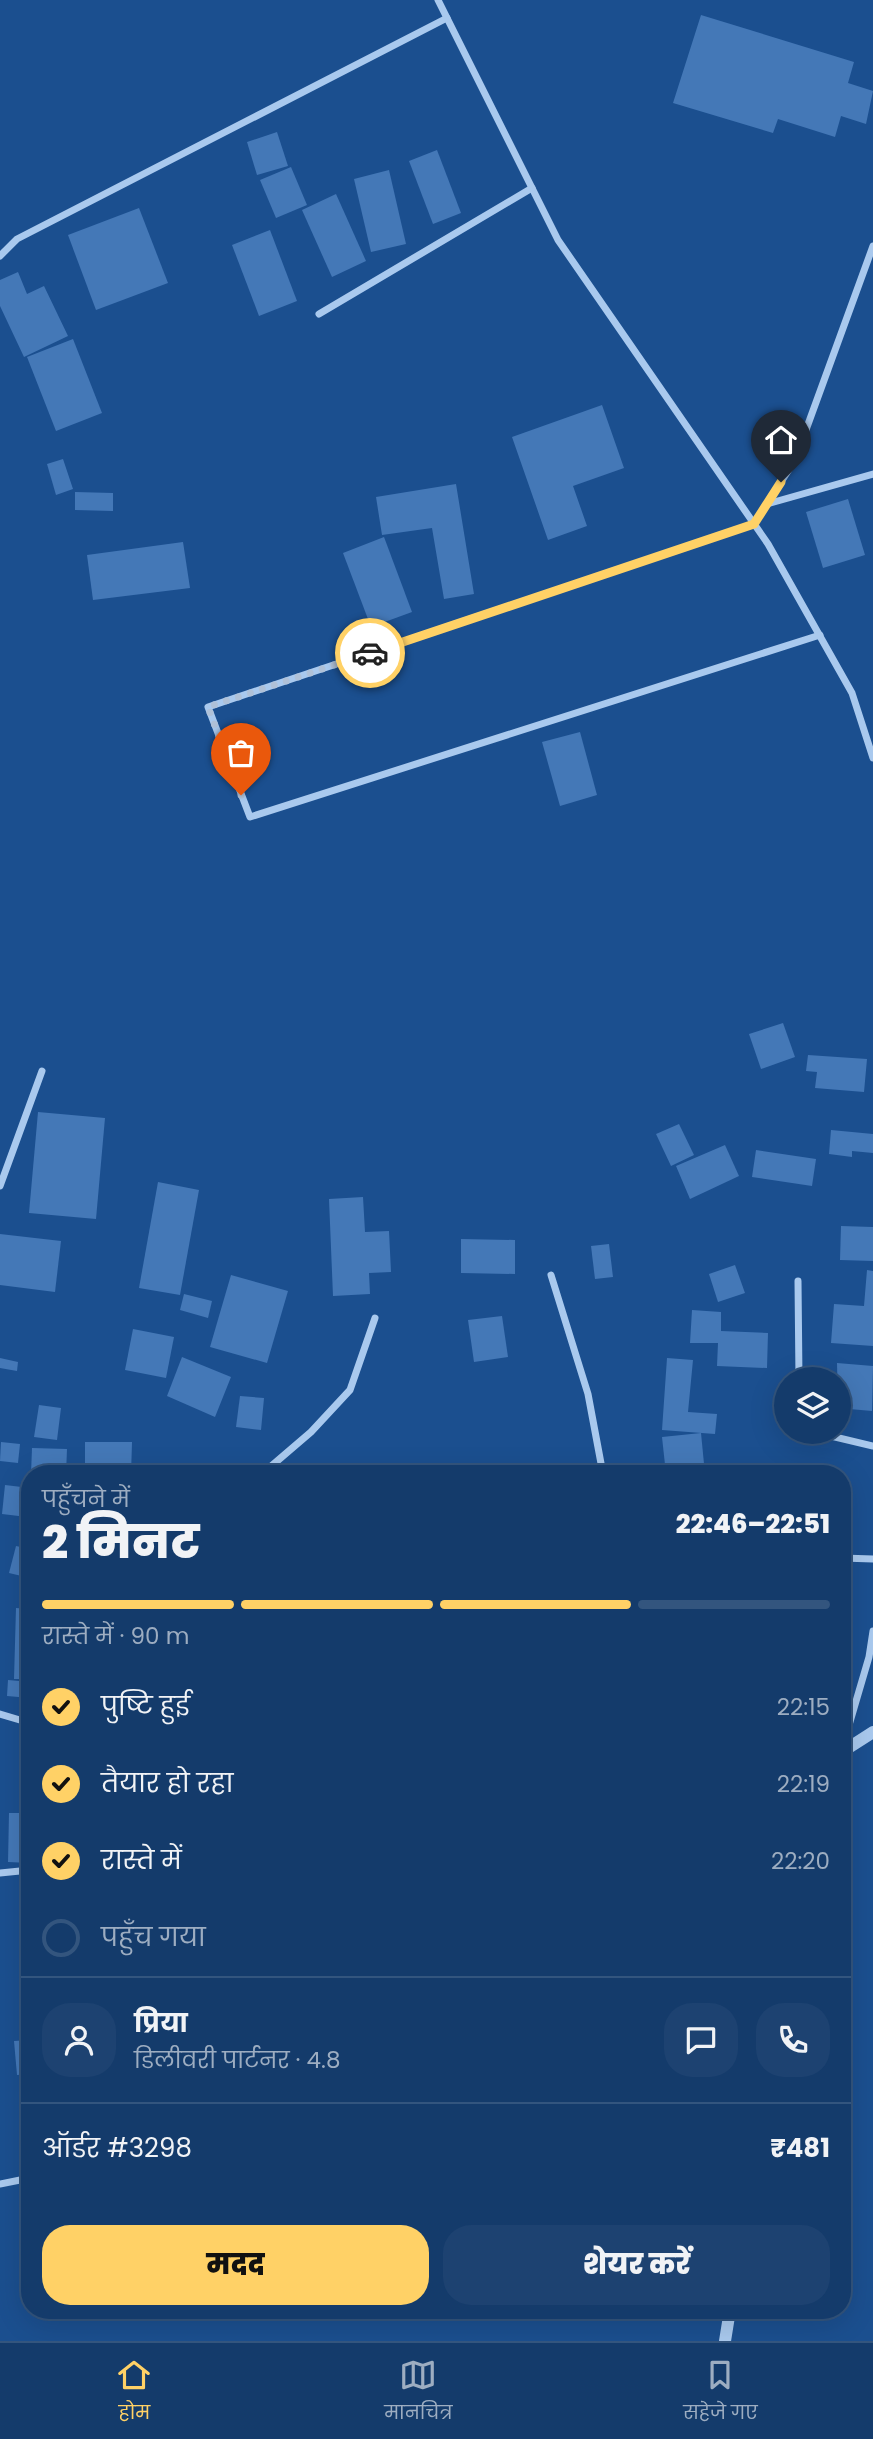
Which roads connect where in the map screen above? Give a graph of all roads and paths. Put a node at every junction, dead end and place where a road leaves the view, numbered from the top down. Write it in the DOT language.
graph roads {
  1 [pos="438,0"];
  2 [pos="447,18"];
  3 [pos="532,188"];
  4 [pos="873,246"];
  5 [pos="0,256"];
  6 [pos="319,314"];
  7 [pos="873,474"];
  8 [pos="767,504"];
  9 [pos="754,524"];
  10 [pos="820,635"];
  11 [pos="873,758"];
  12 [pos="42,1071"];
  13 [pos="0,1186"];
  14 [pos="551,1275"];
  15 [pos="798,1281"];
  16 [pos="375,1318"];
  17 [pos="799,1367"];
  18 [pos="851,1441"];
  19 [pos="873,1446"];
  20 [pos="273,1465"];
  21 [pos="601,1465"];
  22 [pos="851,1558"];
  23 [pos="873,1559"];
  24 [pos="873,1631"];
  25 [pos="0,1714"];
  26 [pos="851,1719"];
  27 [pos="21,1720"];
  28 [pos="873,1732"];
  29 [pos="851,1745"];
  30 [pos="21,1871"];
  31 [pos="0,1873"];
  32 [pos="21,2180"];
  33 [pos="0,2184"];
  34 [pos="729,2319"];
  35 [pos="725,2341"];
  1 -- 2 [label="street"];
  2 -- 3 [label="street"];
  2 -- 5 [label="street"];
  3 -- 6 [label="street"];
  3 -- 9 [label="street"];
  4 -- 8 [label="street"];
  7 -- 8 [label="street"];
  8 -- 9 [label="street"];
  9 -- 10 [label="street"];
  9 -- 10 [label="street"];
  10 -- 11 [label="street"];
  12 -- 13 [label="street"];
  14 -- 21 [label="street"];
  15 -- 17 [label="street"];
  16 -- 20 [label="street"];
  18 -- 19 [label="street"];
  22 -- 23 [label="street"];
  24 -- 26 [label="street"];
  25 -- 27 [label="street"];
  28 -- 29 [label="street"];
  30 -- 31 [label="street"];
  32 -- 33 [label="street"];
  34 -- 35 [label="street"];
}
